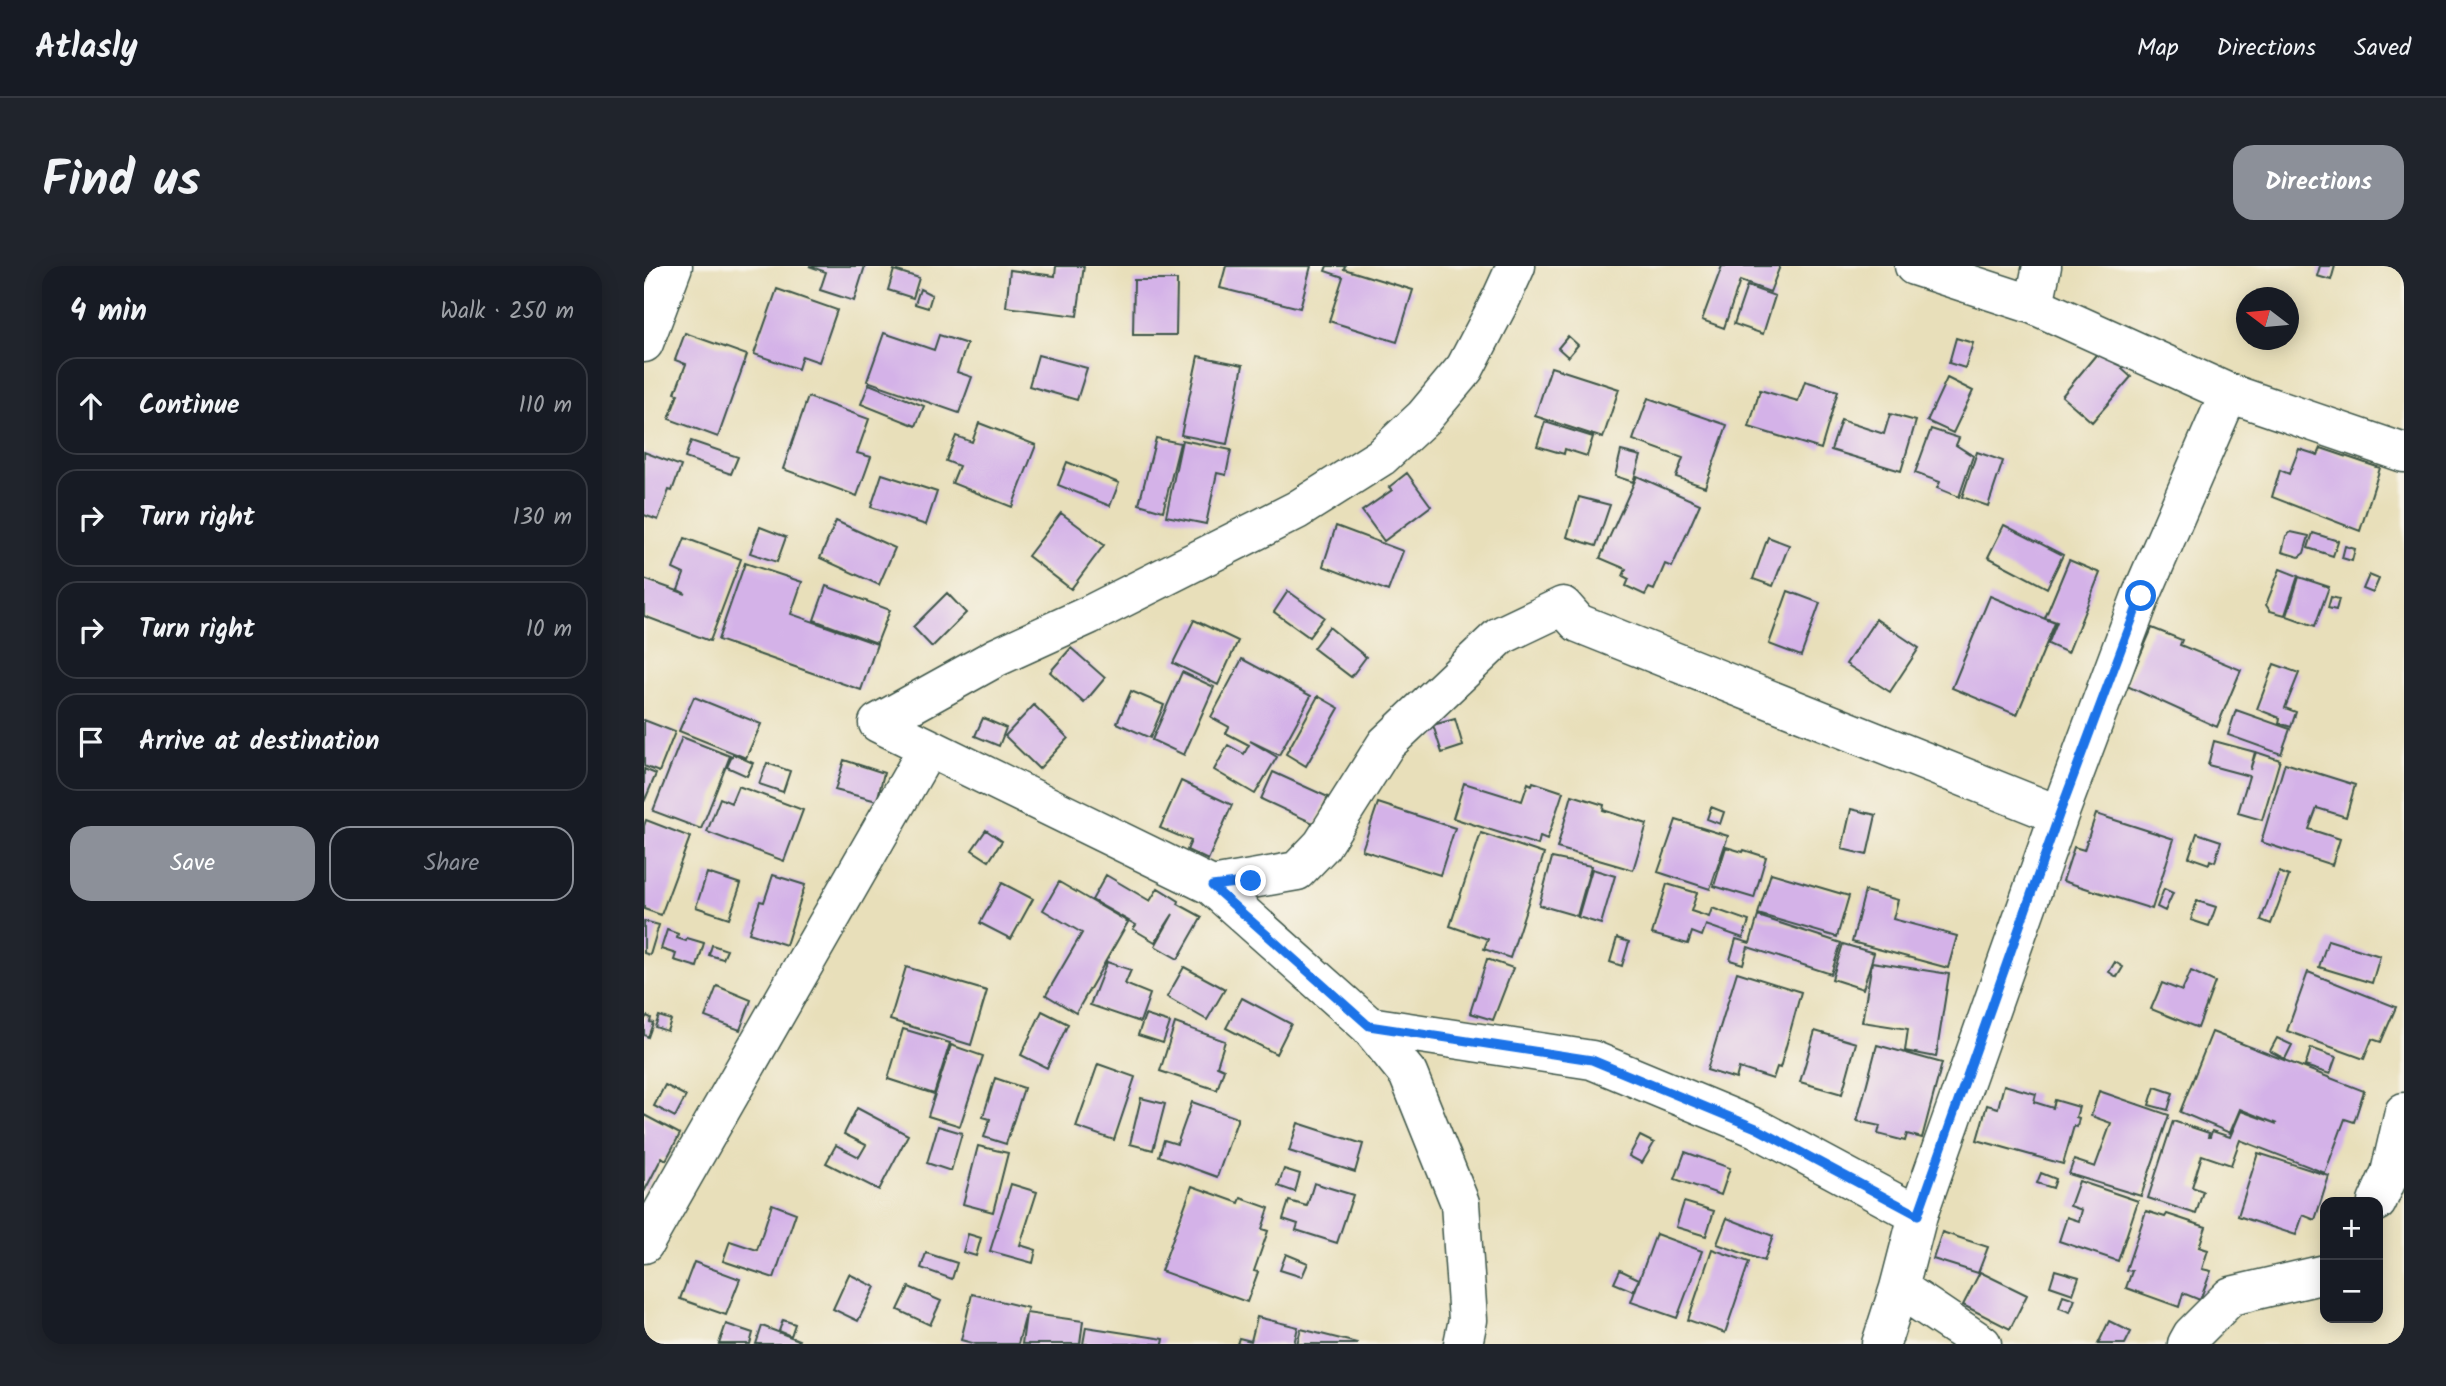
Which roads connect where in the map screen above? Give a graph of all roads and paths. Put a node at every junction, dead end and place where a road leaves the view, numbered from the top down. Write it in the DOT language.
graph roads {
  1 [pos="673,266"];
  2 [pos="1516,266"];
  3 [pos="1914,266"];
  4 [pos="2042,266"];
  5 [pos="2034,305"];
  6 [pos="644,343"];
  7 [pos="2230,393"];
  8 [pos="2404,453"];
  9 [pos="928,748"];
  10 [pos="2059,815"];
  11 [pos="1212,886"];
  12 [pos="1369,1026"];
  13 [pos="2404,1112"];
  14 [pos="2379,1197"];
  15 [pos="1918,1215"];
  16 [pos="644,1244"];
  17 [pos="2320,1275"];
  18 [pos="1899,1288"];
  19 [pos="1463,1344"];
  20 [pos="1881,1344"];
  21 [pos="1982,1344"];
  22 [pos="2187,1344"];
  1 -- 6 [label="street"];
  2 -- 9 [label="street"];
  3 -- 5 [label="street"];
  4 -- 5 [label="street"];
  5 -- 7 [label="street"];
  7 -- 8 [label="street"];
  7 -- 10 [label="street"];
  9 -- 11 [label="street"];
  9 -- 16 [label="street"];
  10 -- 11 [label="street"];
  10 -- 15 [label="street"];
  11 -- 12 [label="street"];
  12 -- 15 [label="street"];
  12 -- 19 [label="street"];
  13 -- 14 [label="street"];
  15 -- 18 [label="street"];
  17 -- 22 [label="street"];
  18 -- 20 [label="street"];
  18 -- 21 [label="street"];
}
